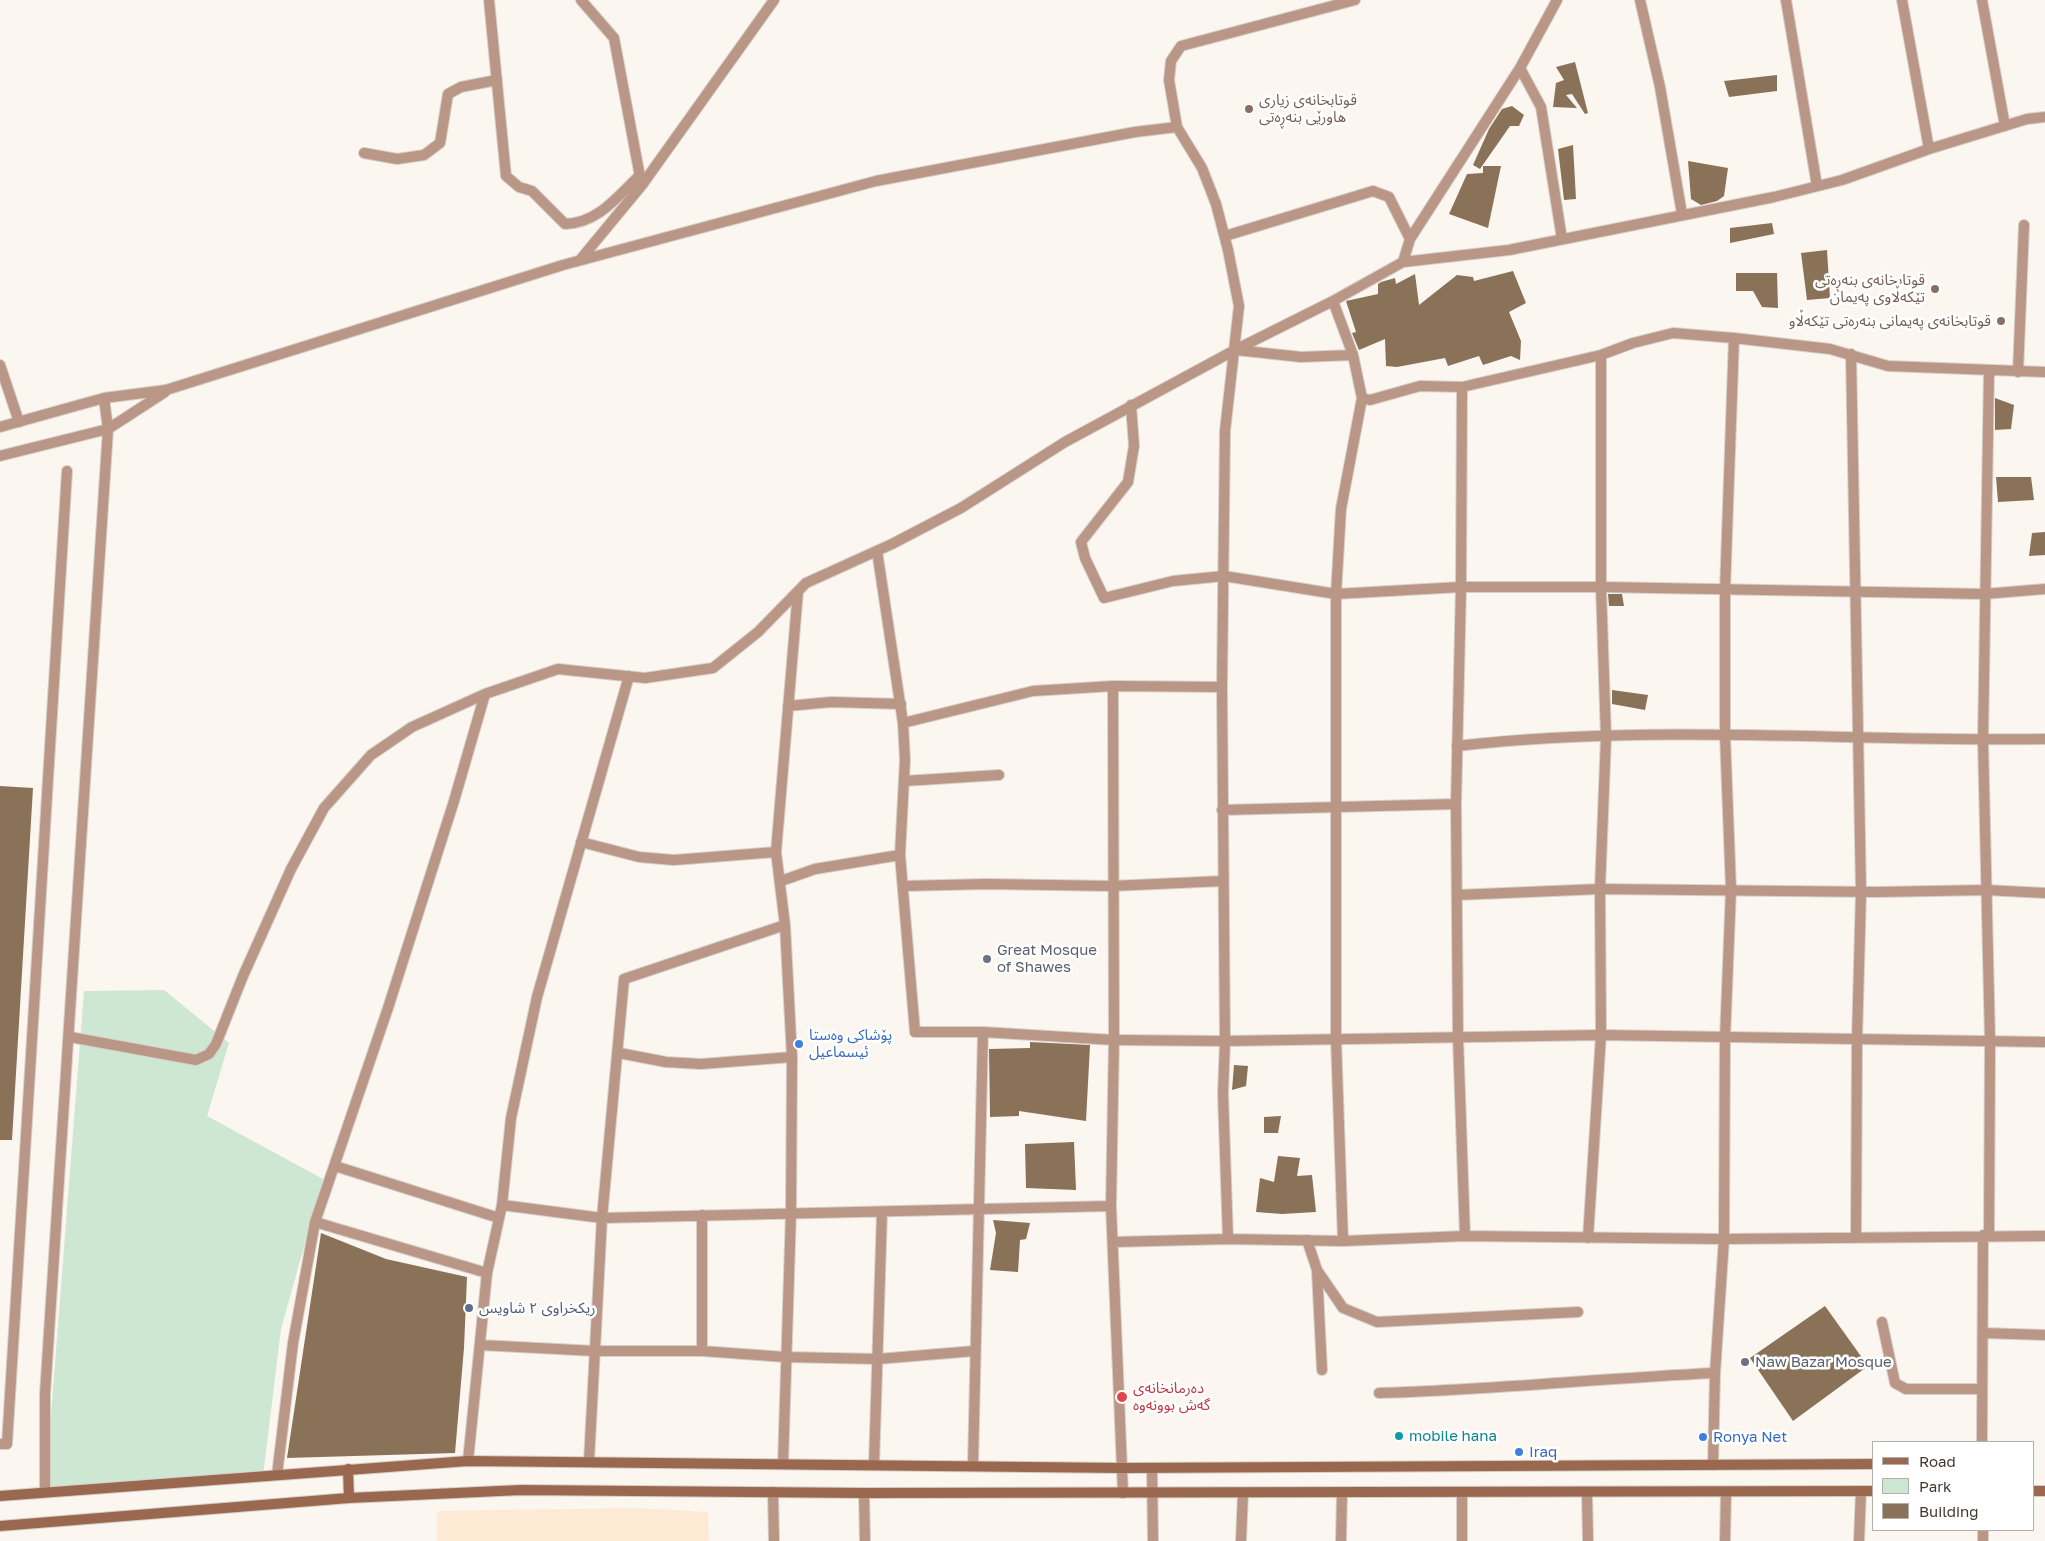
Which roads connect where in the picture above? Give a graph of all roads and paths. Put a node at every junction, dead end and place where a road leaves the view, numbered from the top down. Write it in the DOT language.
graph roads {
  1 [pos="489,0"];
  2 [pos="581,0"];
  3 [pos="774,0"];
  4 [pos="1354,0"];
  5 [pos="1557,0"];
  6 [pos="1640,0"];
  7 [pos="1786,0"];
  8 [pos="1902,0"];
  9 [pos="1982,0"];
  10 [pos="1520,68"];
  11 [pos="497,80"];
  12 [pos="2045,117"];
  13 [pos="2005,126"];
  14 [pos="1177,127"];
  15 [pos="1929,149"];
  16 [pos="364,153"];
  17 [pos="641,180"];
  18 [pos="1818,186"];
  19 [pos="1682,214"];
  20 [pos="2024,225"];
  21 [pos="1225,236"];
  22 [pos="1410,239"];
  23 [pos="1562,239"];
  24 [pos="580,260"];
  25 [pos="1403,262"];
  26 [pos="1332,301"];
  27 [pos="1734,338"];
  28 [pos="1235,350"];
  29 [pos="1851,354"];
  30 [pos="1353,355"];
  31 [pos="1600,356"];
  32 [pos="0,365"];
  33 [pos="1989,371"];
  34 [pos="2018,372"];
  35 [pos="2045,372"];
  36 [pos="1462,387"];
  37 [pos="166,390"];
  38 [pos="104,398"];
  39 [pos="1362,398"];
  40 [pos="1131,405"];
  41 [pos="19,422"];
  42 [pos="0,428"];
  43 [pos="108,429"];
  44 [pos="0,456"];
  45 [pos="67,471"];
  46 [pos="877,551"];
  47 [pos="1224,576"];
  48 [pos="1461,587"];
  49 [pos="1600,587"];
  50 [pos="2045,588"];
  51 [pos="1725,590"];
  52 [pos="798,591"];
  53 [pos="1855,592"];
  54 [pos="1336,594"];
  55 [pos="1984,594"];
  56 [pos="629,676"];
  57 [pos="1113,686"];
  58 [pos="1222,687"];
  59 [pos="485,694"];
  60 [pos="901,704"];
  61 [pos="788,706"];
  62 [pos="903,723"];
  63 [pos="1726,735"];
  64 [pos="1606,737"];
  65 [pos="1858,738"];
  66 [pos="1983,740"];
  67 [pos="2045,740"];
  68 [pos="1457,746"];
  69 [pos="999,775"];
  70 [pos="904,781"];
  71 [pos="1456,804"];
  72 [pos="1337,807"];
  73 [pos="1222,810"];
  74 [pos="581,842"];
  75 [pos="776,852"];
  76 [pos="900,855"];
  77 [pos="781,881"];
  78 [pos="1223,881"];
  79 [pos="903,886"];
  80 [pos="1112,886"];
  81 [pos="1600,889"];
  82 [pos="1731,889"];
  83 [pos="1986,890"];
  84 [pos="1861,892"];
  85 [pos="2045,893"];
  86 [pos="1457,895"];
  87 [pos="786,925"];
  88 [pos="983,1032"];
  89 [pos="1601,1035"];
  90 [pos="70,1038"];
  91 [pos="1458,1038"];
  92 [pos="1336,1039"];
  93 [pos="1725,1039"];
  94 [pos="1114,1040"];
  95 [pos="1857,1040"];
  96 [pos="1225,1041"];
  97 [pos="1990,1041"];
  98 [pos="2045,1042"];
  99 [pos="619,1053"];
  100 [pos="792,1057"];
  101 [pos="335,1166"];
  102 [pos="502,1205"];
  103 [pos="1111,1206"];
  104 [pos="978,1208"];
  105 [pos="791,1212"];
  106 [pos="882,1212"];
  107 [pos="702,1215"];
  108 [pos="499,1218"];
  109 [pos="602,1218"];
  110 [pos="315,1222"];
  111 [pos="1986,1235"];
  112 [pos="1465,1236"];
  113 [pos="2045,1236"];
  114 [pos="1588,1238"];
  115 [pos="1856,1238"];
  116 [pos="1228,1239"];
  117 [pos="1724,1239"];
  118 [pos="1306,1240"];
  119 [pos="1343,1240"];
  120 [pos="1114,1242"];
  121 [pos="1317,1270"];
  122 [pos="487,1272"];
  123 [pos="1578,1312"];
  124 [pos="1882,1322"];
  125 [pos="1983,1333"];
  126 [pos="2045,1335"];
  127 [pos="480,1345"];
  128 [pos="595,1351"];
  129 [pos="702,1351"];
  130 [pos="974,1351"];
  131 [pos="785,1357"];
  132 [pos="878,1359"];
  133 [pos="1322,1370"];
  134 [pos="1715,1373"];
  135 [pos="1982,1389"];
  136 [pos="1379,1392"];
  137 [pos="1982,1441"];
  138 [pos="0,1444"];
  139 [pos="468,1461"];
  140 [pos="589,1461"];
  141 [pos="783,1464"];
  142 [pos="1872,1464"];
  143 [pos="874,1465"];
  144 [pos="973,1465"];
  145 [pos="1713,1465"];
  146 [pos="1122,1468"];
  147 [pos="1152,1468"];
  148 [pos="348,1469"];
  149 [pos="277,1475"];
  150 [pos="1861,1491"];
  151 [pos="1872,1491"];
  152 [pos="45,1492"];
  153 [pos="773,1492"];
  154 [pos="1342,1492"];
  155 [pos="1462,1492"];
  156 [pos="1726,1492"];
  157 [pos="864,1493"];
  158 [pos="1123,1493"];
  159 [pos="1153,1493"];
  160 [pos="1243,1493"];
  161 [pos="1587,1493"];
  162 [pos="0,1496"];
  163 [pos="349,1498"];
  164 [pos="0,1526"];
  165 [pos="774,1541"];
  166 [pos="865,1541"];
  167 [pos="1153,1541"];
  168 [pos="1241,1541"];
  169 [pos="1341,1541"];
  170 [pos="1462,1541"];
  171 [pos="1588,1541"];
  172 [pos="1725,1541"];
  173 [pos="1859,1541"];
  1 -- 11 [label="street"];
  2 -- 17 [label="street"];
  3 -- 17 [label="street"];
  4 -- 14 [label="street"];
  5 -- 10 [label="street"];
  6 -- 19 [label="street"];
  7 -- 18 [label="street"];
  8 -- 15 [label="street"];
  9 -- 13 [label="street"];
  10 -- 22 [label="street"];
  10 -- 23 [label="street"];
  11 -- 16 [label="street"];
  11 -- 17 [label="street"];
  12 -- 13 [label="street"];
  13 -- 15 [label="street"];
  14 -- 21 [label="street"];
  14 -- 24 [label="street"];
  15 -- 18 [label="street"];
  17 -- 24 [label="street"];
  18 -- 19 [label="street"];
  19 -- 23 [label="street"];
  20 -- 34 [label="street"];
  21 -- 22 [label="street"];
  21 -- 28 [label="street"];
  22 -- 25 [label="street"];
  23 -- 25 [label="street"];
  24 -- 37 [label="street"];
  25 -- 26 [label="street"];
  26 -- 28 [label="street"];
  26 -- 30 [label="street"];
  27 -- 29 [label="street"];
  27 -- 31 [label="street"];
  27 -- 51 [label="street"];
  28 -- 30 [label="street"];
  28 -- 40 [label="street"];
  28 -- 47 [label="street"];
  29 -- 33 [label="street"];
  29 -- 53 [label="street"];
  30 -- 39 [label="street"];
  31 -- 36 [label="street"];
  31 -- 49 [label="street"];
  32 -- 41 [label="street"];
  33 -- 34 [label="street"];
  33 -- 55 [label="street"];
  34 -- 35 [label="street"];
  36 -- 39 [label="street"];
  36 -- 48 [label="street"];
  37 -- 38 [label="street"];
  37 -- 43 [label="street"];
  38 -- 41 [label="street"];
  38 -- 43 [label="street"];
  39 -- 54 [label="street"];
  40 -- 46 [label="street"];
  40 -- 47 [label="street"];
  41 -- 42 [label="street"];
  43 -- 44 [label="street"];
  43 -- 90 [label="street"];
  45 -- 138 [label="street"];
  46 -- 52 [label="street"];
  46 -- 60 [label="street"];
  47 -- 54 [label="street"];
  47 -- 58 [label="street"];
  48 -- 49 [label="street"];
  48 -- 54 [label="street"];
  48 -- 68 [label="street"];
  49 -- 51 [label="street"];
  49 -- 64 [label="street"];
  50 -- 55 [label="street"];
  51 -- 53 [label="street"];
  51 -- 63 [label="street"];
  52 -- 56 [label="street"];
  52 -- 61 [label="street"];
  53 -- 55 [label="street"];
  53 -- 65 [label="street"];
  54 -- 72 [label="street"];
  55 -- 66 [label="street"];
  56 -- 59 [label="street"];
  56 -- 74 [label="street"];
  57 -- 58 [label="street"];
  57 -- 62 [label="street"];
  57 -- 80 [label="street"];
  58 -- 73 [label="street"];
  59 -- 90 [label="street"];
  59 -- 101 [label="street"];
  60 -- 61 [label="street"];
  60 -- 62 [label="street"];
  61 -- 75 [label="street"];
  62 -- 70 [label="street"];
  63 -- 64 [label="street"];
  63 -- 65 [label="street"];
  63 -- 82 [label="street"];
  64 -- 68 [label="street"];
  64 -- 81 [label="street"];
  65 -- 66 [label="street"];
  65 -- 84 [label="street"];
  66 -- 67 [label="street"];
  66 -- 83 [label="street"];
  68 -- 71 [label="street"];
  69 -- 70 [label="street"];
  70 -- 76 [label="street"];
  71 -- 72 [label="street"];
  71 -- 86 [label="street"];
  72 -- 73 [label="street"];
  72 -- 92 [label="street"];
  73 -- 78 [label="street"];
  74 -- 75 [label="street"];
  74 -- 102 [label="street"];
  75 -- 77 [label="street"];
  76 -- 77 [label="street"];
  76 -- 79 [label="street"];
  77 -- 87 [label="street"];
  78 -- 80 [label="street"];
  78 -- 96 [label="street"];
  79 -- 80 [label="street"];
  79 -- 88 [label="street"];
  80 -- 94 [label="street"];
  81 -- 82 [label="street"];
  81 -- 86 [label="street"];
  81 -- 89 [label="street"];
  82 -- 84 [label="street"];
  82 -- 93 [label="street"];
  83 -- 84 [label="street"];
  83 -- 85 [label="street"];
  83 -- 97 [label="street"];
  84 -- 95 [label="street"];
  86 -- 91 [label="street"];
  87 -- 99 [label="street"];
  87 -- 100 [label="street"];
  88 -- 94 [label="street"];
  88 -- 104 [label="street"];
  89 -- 91 [label="street"];
  89 -- 93 [label="street"];
  89 -- 114 [label="street"];
  90 -- 152 [label="street"];
  91 -- 92 [label="street"];
  91 -- 112 [label="street"];
  92 -- 96 [label="street"];
  92 -- 119 [label="street"];
  93 -- 95 [label="street"];
  93 -- 117 [label="street"];
  94 -- 96 [label="street"];
  94 -- 103 [label="street"];
  95 -- 97 [label="street"];
  95 -- 115 [label="street"];
  96 -- 116 [label="street"];
  97 -- 98 [label="street"];
  97 -- 111 [label="street"];
  99 -- 100 [label="street"];
  99 -- 109 [label="street"];
  100 -- 105 [label="street"];
  101 -- 108 [label="street"];
  101 -- 110 [label="street"];
  102 -- 108 [label="street"];
  102 -- 109 [label="street"];
  103 -- 104 [label="street"];
  103 -- 120 [label="street"];
  104 -- 106 [label="street"];
  104 -- 130 [label="street"];
  105 -- 106 [label="street"];
  105 -- 107 [label="street"];
  105 -- 131 [label="street"];
  106 -- 132 [label="street"];
  107 -- 109 [label="street"];
  107 -- 129 [label="street"];
  108 -- 122 [label="street"];
  109 -- 128 [label="street"];
  110 -- 122 [label="street"];
  110 -- 149 [label="street"];
  111 -- 113 [label="street"];
  111 -- 115 [label="street"];
  111 -- 125 [label="street"];
  112 -- 114 [label="street"];
  112 -- 119 [label="street"];
  114 -- 117 [label="street"];
  115 -- 117 [label="street"];
  116 -- 118 [label="street"];
  116 -- 120 [label="street"];
  117 -- 134 [label="street"];
  118 -- 119 [label="street"];
  118 -- 121 [label="street"];
  120 -- 146 [label="street"];
  121 -- 123 [label="street"];
  121 -- 133 [label="street"];
  122 -- 127 [label="street"];
  124 -- 135 [label="street"];
  125 -- 126 [label="street"];
  125 -- 135 [label="street"];
  127 -- 128 [label="street"];
  127 -- 139 [label="street"];
  128 -- 129 [label="street"];
  128 -- 140 [label="street"];
  129 -- 131 [label="street"];
  130 -- 132 [label="street"];
  130 -- 144 [label="street"];
  131 -- 132 [label="street"];
  131 -- 141 [label="street"];
  132 -- 143 [label="street"];
  134 -- 136 [label="street"];
  134 -- 145 [label="street"];
  135 -- 137 [label="street"];
  139 -- 140 [label="street"];
  139 -- 148 [label="street"];
  140 -- 141 [label="street"];
  141 -- 143 [label="street"];
  142 -- 145 [label="street"];
  143 -- 144 [label="street"];
  144 -- 146 [label="street"];
  145 -- 147 [label="street"];
  146 -- 147 [label="street"];
  146 -- 158 [label="street"];
  147 -- 159 [label="street"];
  148 -- 149 [label="street"];
  148 -- 163 [label="street"];
  149 -- 152 [label="street"];
  150 -- 151 [label="street"];
  150 -- 156 [label="street"];
  150 -- 173 [label="street"];
  152 -- 162 [label="street"];
  153 -- 157 [label="street"];
  153 -- 163 [label="street"];
  153 -- 165 [label="street"];
  154 -- 155 [label="street"];
  154 -- 160 [label="street"];
  154 -- 169 [label="street"];
  155 -- 161 [label="street"];
  155 -- 170 [label="street"];
  156 -- 161 [label="street"];
  156 -- 172 [label="street"];
  157 -- 158 [label="street"];
  157 -- 166 [label="street"];
  158 -- 159 [label="street"];
  159 -- 160 [label="street"];
  159 -- 167 [label="street"];
  160 -- 168 [label="street"];
  161 -- 171 [label="street"];
  163 -- 164 [label="street"];
}
